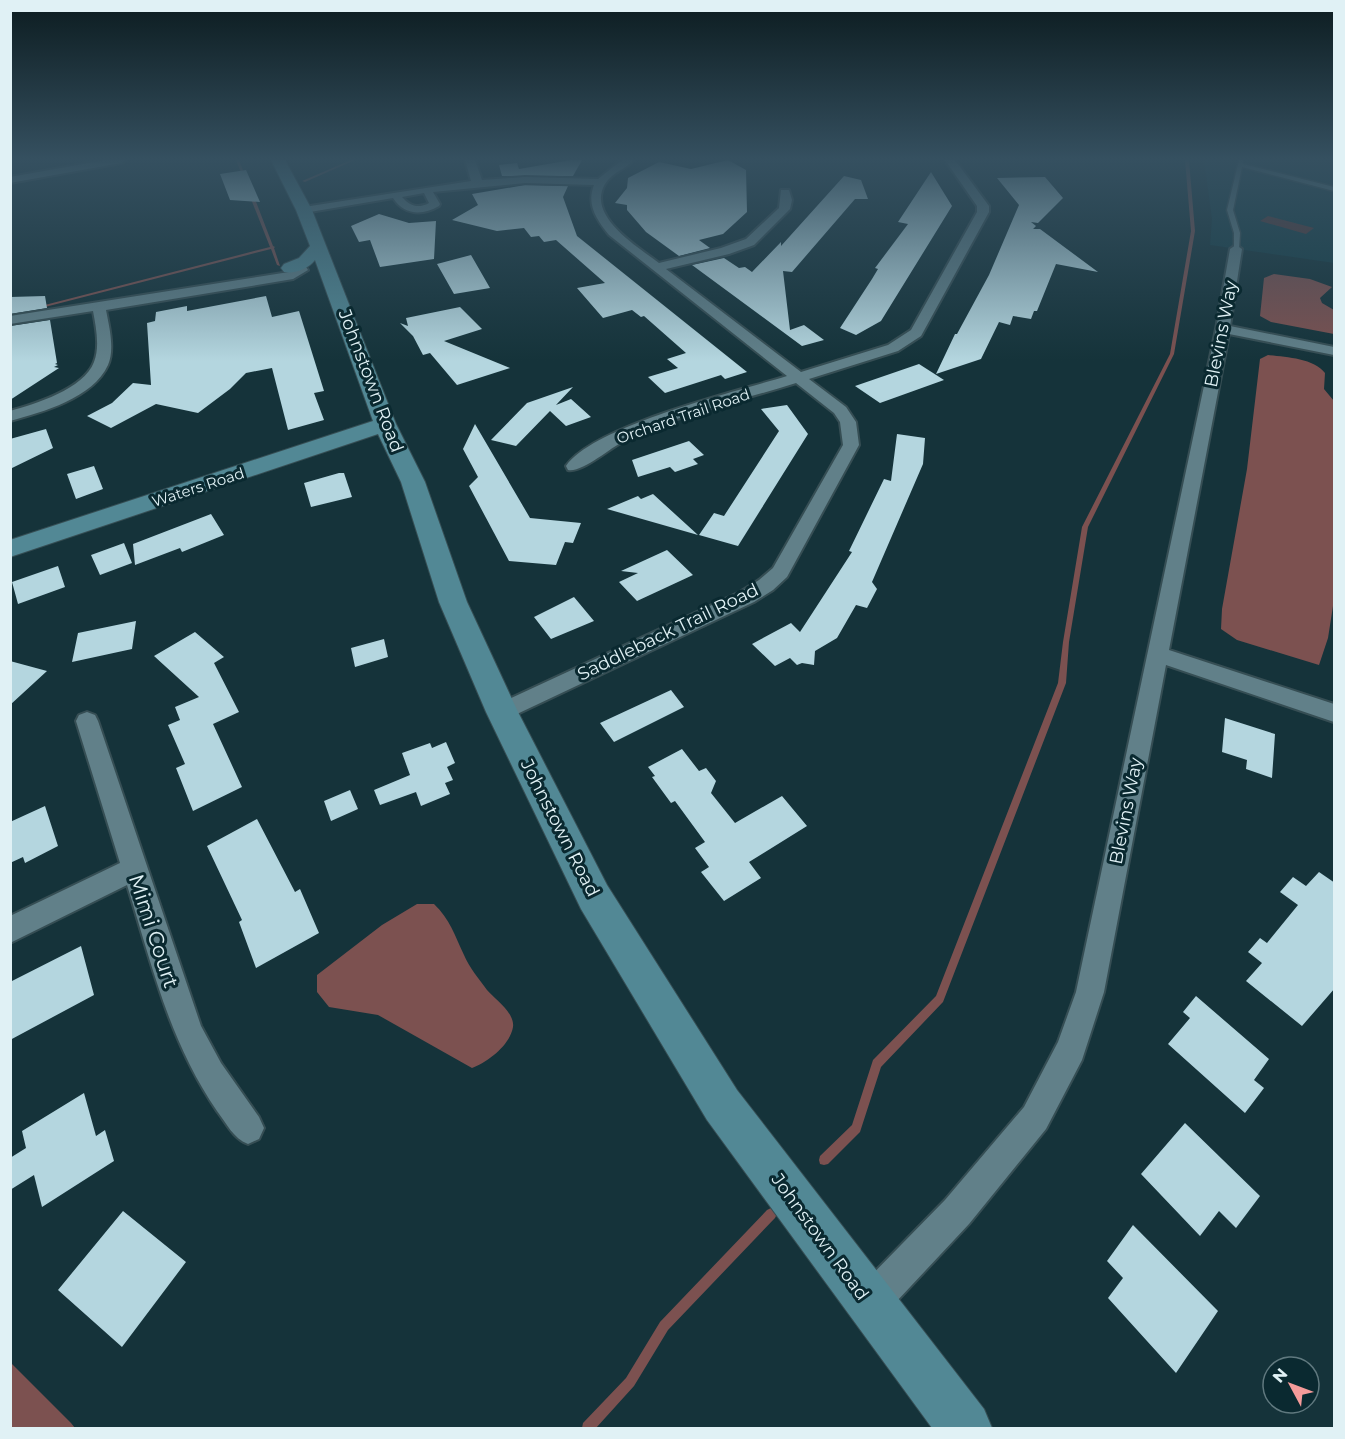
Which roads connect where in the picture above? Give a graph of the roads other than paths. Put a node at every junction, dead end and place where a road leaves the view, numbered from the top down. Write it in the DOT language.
graph roads {
  1 [pos="310,227"];
  2 [pos="609,227"];
  3 [pos="765,227"];
  4 [pos="975,227"];
  5 [pos="1235,227"];
  6 [pos="318,247"];
  7 [pos="1236,249"];
  8 [pos="326,266"];
  9 [pos="657,267"];
  10 [pos="296,269"];
  11 [pos="98,305"];
  12 [pos="10,320"];
  13 [pos="1223,329"];
  14 [pos="1335,351"];
  15 [pos="798,378"];
  16 [pos="10,416"];
  17 [pos="385,424"];
  18 [pos="574,466"];
  19 [pos="10,549"];
  20 [pos="1157,654"];
  21 [pos="502,712"];
  22 [pos="1335,713"];
  23 [pos="87,721"];
  24 [pos="133,869"];
  25 [pos="10,930"];
  26 [pos="248,1128"];
  27 [pos="869,1304"];
  28 [pos="965,1428"];
  1 -- 6 [label="main road, Johnstown Road"];
  2 -- 9 [label="street, Saddleback Trail Road"];
  3 -- 9 [label="street"];
  4 -- 15 [label="street"];
  5 -- 7 [label="lane"];
  6 -- 8 [label="main road, Johnstown Road"];
  6 -- 10 [label="main road"];
  7 -- 13 [label="street, Blevins Way"];
  8 -- 10 [label="street"];
  8 -- 17 [label="main road, Johnstown Road"];
  9 -- 15 [label="street, Saddleback Trail Road"];
  10 -- 11 [label="street"];
  11 -- 12 [label="street"];
  11 -- 16 [label="street"];
  13 -- 14 [label="street"];
  13 -- 20 [label="street, Blevins Way"];
  15 -- 18 [label="street, Orchard Trail Road"];
  15 -- 21 [label="street, Saddleback Trail Road"];
  17 -- 19 [label="main road, Waters Road"];
  17 -- 21 [label="main road, Johnstown Road"];
  20 -- 22 [label="street"];
  20 -- 27 [label="street, Blevins Way"];
  21 -- 27 [label="main road, Johnstown Road"];
  23 -- 24 [label="street, Mimi Court"];
  24 -- 25 [label="street"];
  24 -- 26 [label="street, Mimi Court"];
  27 -- 28 [label="main road, Johnstown Road"];
}
